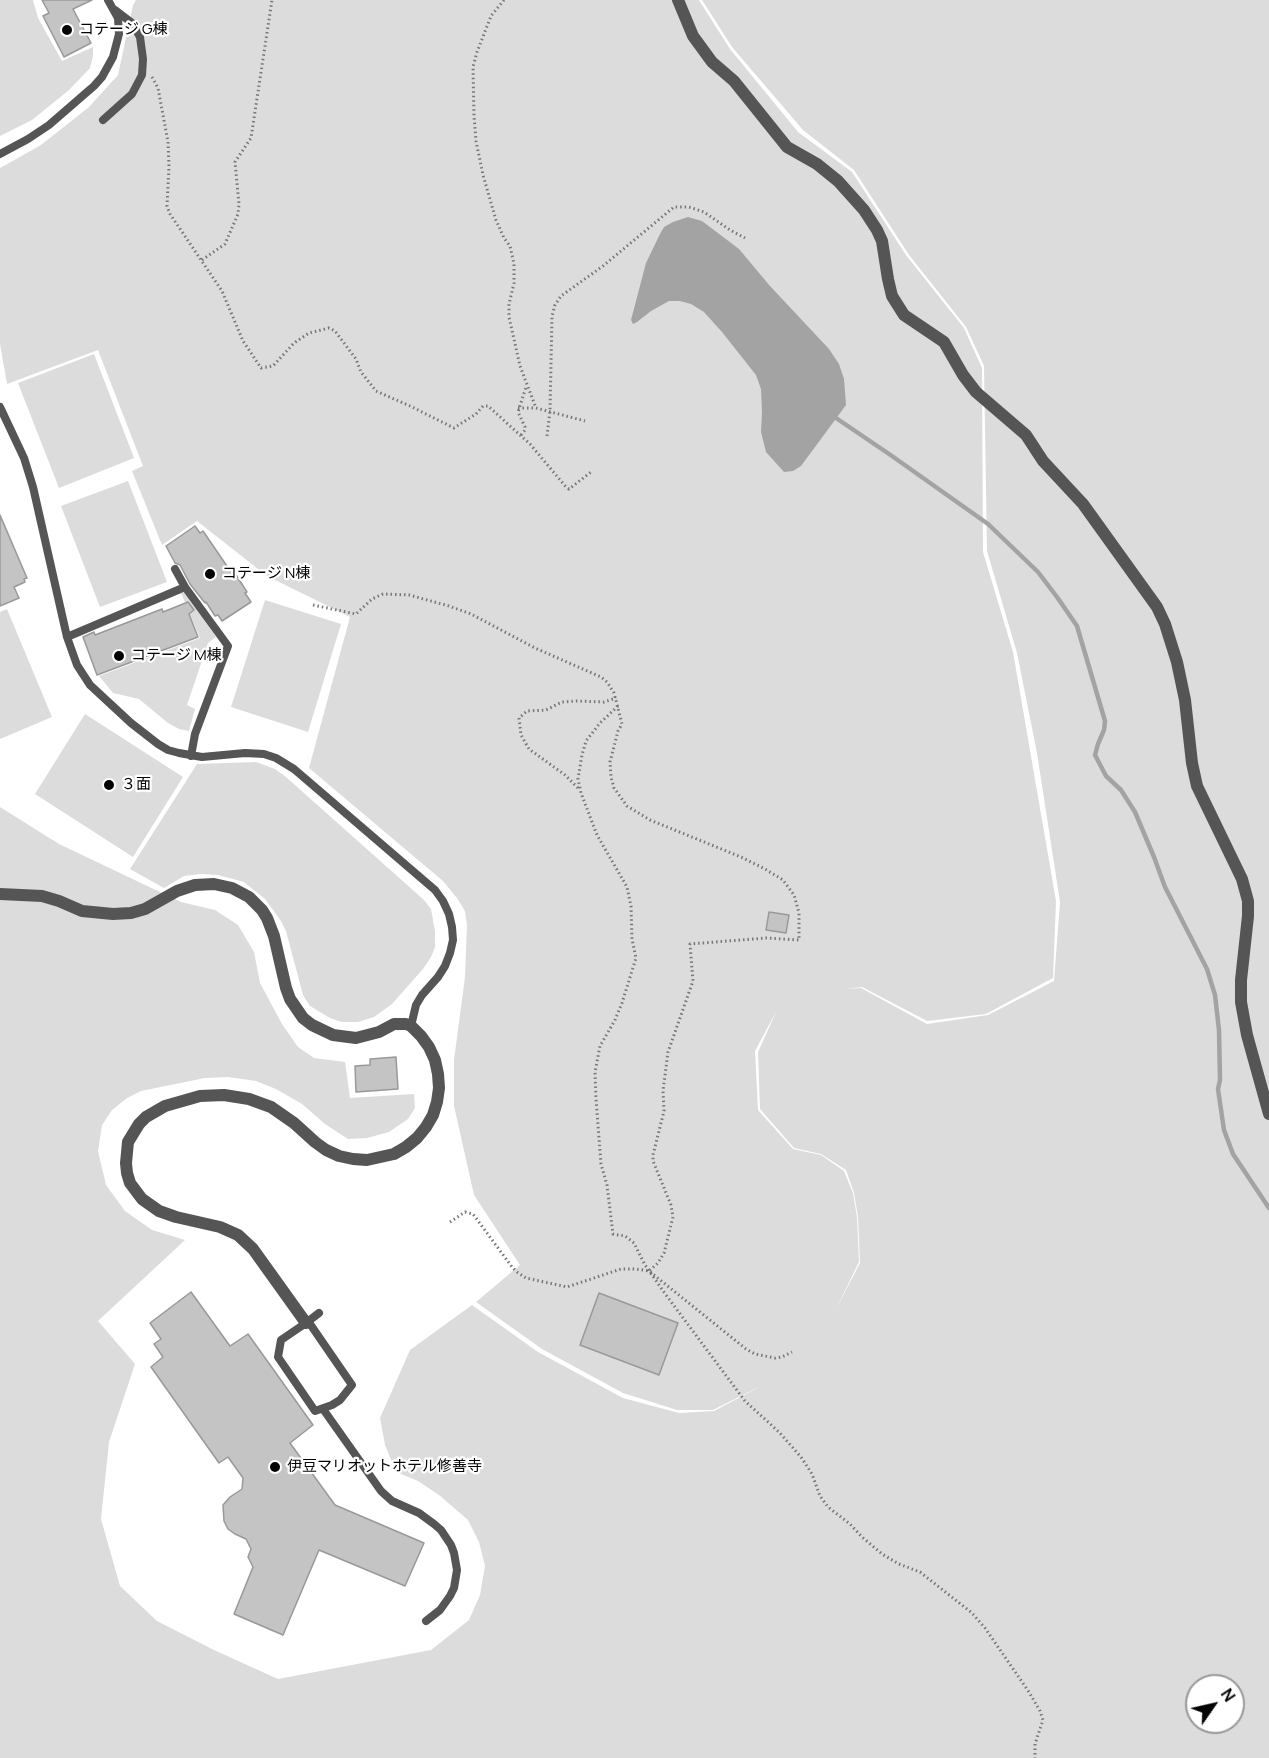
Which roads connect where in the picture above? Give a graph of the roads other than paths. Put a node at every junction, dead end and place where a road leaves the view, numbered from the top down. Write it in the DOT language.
graph roads {
  1 [pos="108,0"];
  2 [pos="678,0"];
  3 [pos="114,10"];
  4 [pos="103,120"];
  5 [pos="0,154"];
  6 [pos="0,406"];
  7 [pos="176,569"];
  8 [pos="185,587"];
  9 [pos="67,637"];
  10 [pos="191,756"];
  11 [pos="0,894"];
  12 [pos="411,1026"];
  13 [pos="1269,1114"];
  14 [pos="319,1314"];
  15 [pos="307,1322"];
  16 [pos="323,1409"];
  17 [pos="426,1621"];
  1 -- 3 [label="lane"];
  2 -- 13 [label="street"];
  3 -- 4 [label="lane"];
  3 -- 5 [label="lane"];
  6 -- 9 [label="lane"];
  7 -- 8 [label="lane"];
  8 -- 9 [label="lane"];
  8 -- 10 [label="lane"];
  9 -- 10 [label="lane"];
  10 -- 12 [label="lane"];
  11 -- 12 [label="street"];
  12 -- 15 [label="street"];
  14 -- 15 [label="lane"];
  15 -- 16 [label="lane"];
  15 -- 16 [label="lane"];
  16 -- 17 [label="lane"];
}
